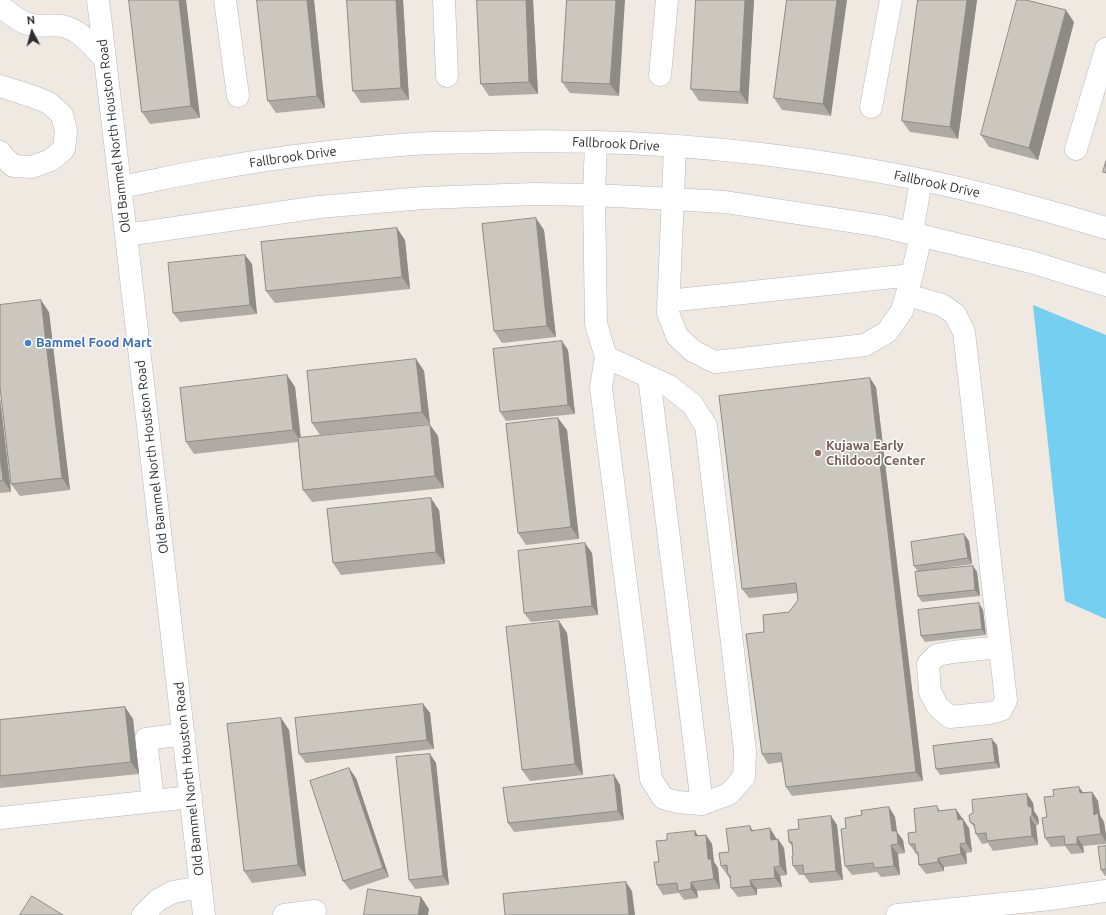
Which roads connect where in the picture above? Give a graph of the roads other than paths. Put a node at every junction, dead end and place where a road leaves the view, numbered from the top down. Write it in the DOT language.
graph roads {
  1 [pos="98,0"];
  2 [pos="226,0"];
  3 [pos="444,0"];
  4 [pos="667,0"];
  5 [pos="891,0"];
  6 [pos="0,6"];
  7 [pos="1106,49"];
  8 [pos="105,59"];
  9 [pos="660,75"];
  10 [pos="446,76"];
  11 [pos="0,86"];
  12 [pos="238,96"];
  13 [pos="871,107"];
  14 [pos="596,142"];
  15 [pos="675,147"];
  16 [pos="1076,149"];
  17 [pos="0,152"];
  18 [pos="921,180"];
  19 [pos="120,187"];
  20 [pos="594,195"];
  21 [pos="673,199"];
  22 [pos="1106,228"];
  23 [pos="916,234"];
  24 [pos="126,235"];
  25 [pos="909,285"];
  26 [pos="1106,285"];
  27 [pos="668,301"];
  28 [pos="606,357"];
  29 [pos="649,377"];
  30 [pos="1000,647"];
  31 [pos="184,734"];
  32 [pos="191,796"];
  33 [pos="153,801"];
  34 [pos="702,804"];
  35 [pos="0,818"];
  36 [pos="201,887"];
  37 [pos="1106,891"];
  38 [pos="315,911"];
  39 [pos="144,915"];
  40 [pos="204,915"];
  41 [pos="284,915"];
  42 [pos="897,915"];
  1 -- 8 [label="street, Old Bammel North Houston Road"];
  2 -- 12 [label="street"];
  3 -- 10 [label="street"];
  4 -- 9 [label="street"];
  5 -- 13 [label="street"];
  6 -- 8 [label="street"];
  7 -- 16 [label="street"];
  8 -- 19 [label="street, Old Bammel North Houston Road"];
  11 -- 17 [label="street"];
  14 -- 15 [label="street, Fallbrook Drive"];
  14 -- 19 [label="street, Fallbrook Drive"];
  14 -- 20 [label="street"];
  15 -- 18 [label="street, Fallbrook Drive"];
  15 -- 21 [label="street"];
  18 -- 22 [label="street, Fallbrook Drive"];
  18 -- 23 [label="street"];
  19 -- 24 [label="street, Old Bammel North Houston Road"];
  20 -- 21 [label="street"];
  20 -- 24 [label="street"];
  20 -- 28 [label="street"];
  21 -- 23 [label="street"];
  21 -- 27 [label="street"];
  23 -- 25 [label="street"];
  23 -- 26 [label="street"];
  24 -- 31 [label="street, Old Bammel North Houston Road"];
  25 -- 27 [label="street"];
  25 -- 27 [label="street"];
  25 -- 30 [label="street"];
  28 -- 29 [label="street"];
  28 -- 34 [label="street"];
  29 -- 34 [label="street"];
  29 -- 34 [label="street"];
  31 -- 32 [label="street, Old Bammel North Houston Road"];
  31 -- 33 [label="street"];
  32 -- 33 [label="street"];
  32 -- 36 [label="street, Old Bammel North Houston Road"];
  33 -- 35 [label="street"];
  36 -- 39 [label="street"];
  36 -- 40 [label="street, Old Bammel North Houston Road"];
  37 -- 42 [label="street"];
  38 -- 41 [label="street"];
}
